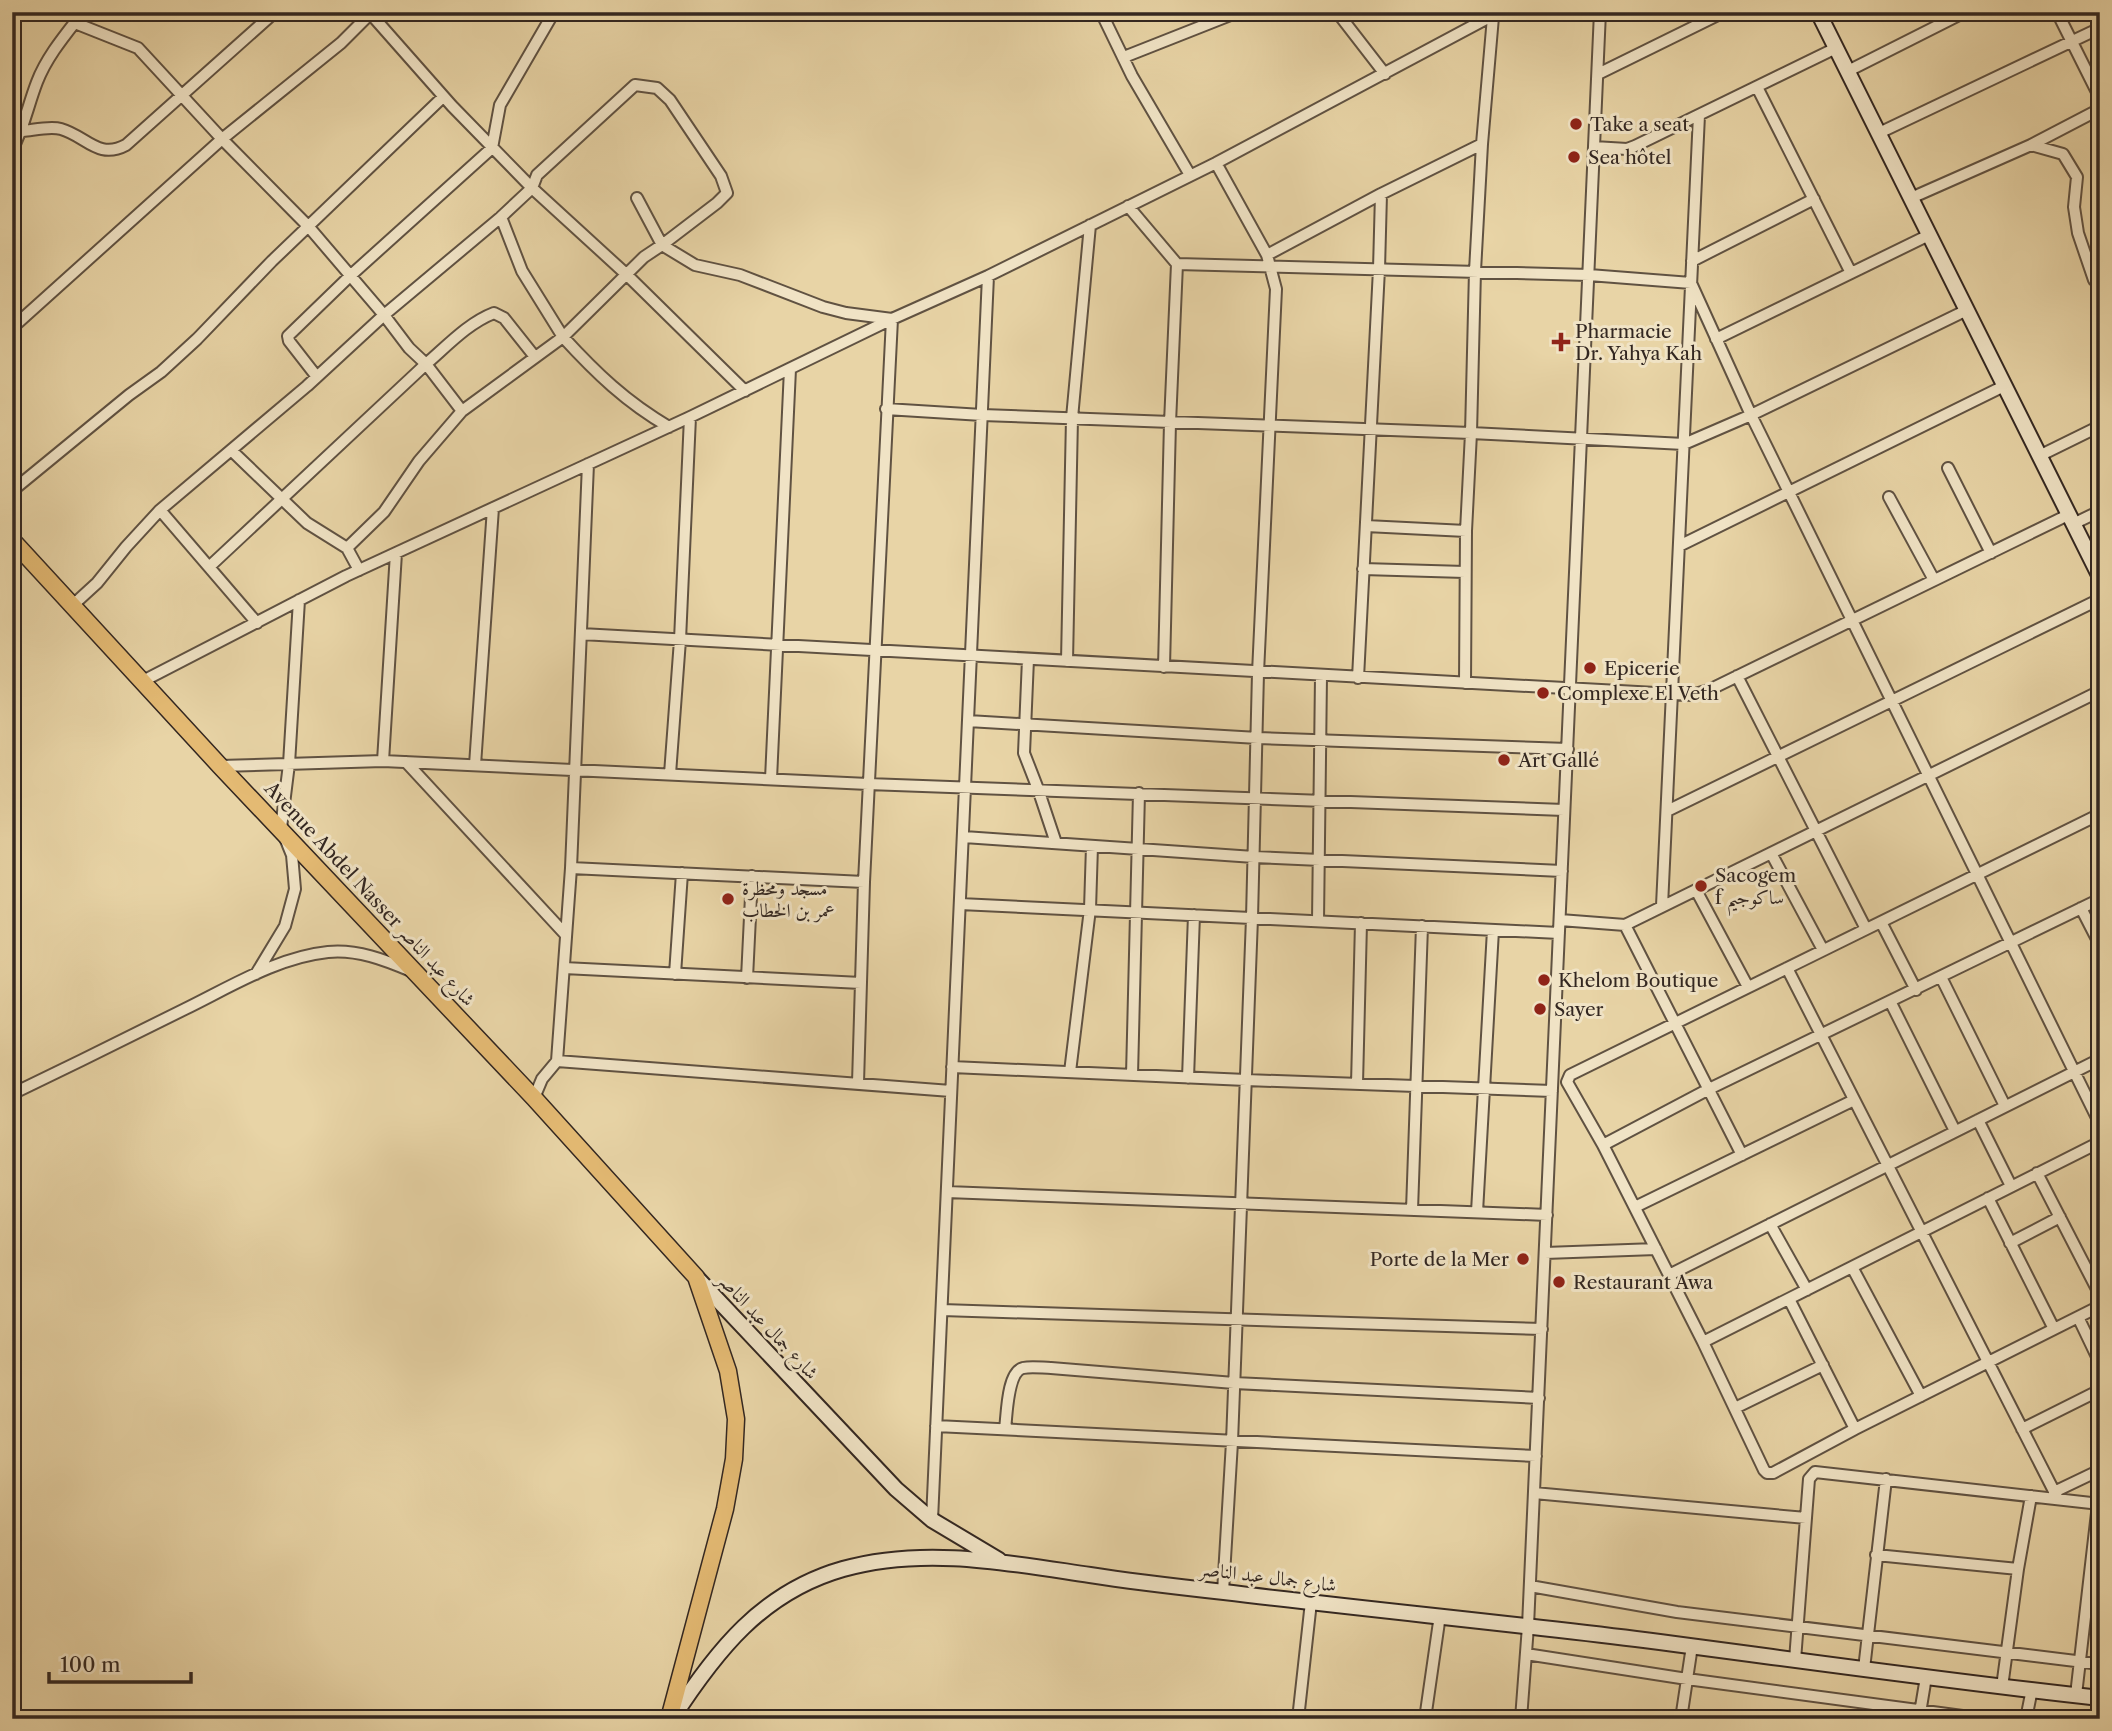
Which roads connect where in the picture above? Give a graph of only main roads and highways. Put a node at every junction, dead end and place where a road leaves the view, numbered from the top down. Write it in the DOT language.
graph roads {
  1 [pos="1818,12"];
  2 [pos="12,540"];
  3 [pos="2100,577"];
  4 [pos="696,1277"];
  5 [pos="1003,1562"];
  6 [pos="2100,1698"];
  7 [pos="670,1719"];
  1 -- 3 [label="main road"];
  2 -- 4 [label="main road, Avenue Abdel Nasser شارع عبد الناصر"];
  4 -- 5 [label="main road, شارع جمال عبد الناصر"];
  4 -- 7 [label="main road"];
  5 -- 6 [label="main road, شارع جمال عبد الناصر"];
  5 -- 7 [label="main road, شارع جمال عبد الناصر"];
}
